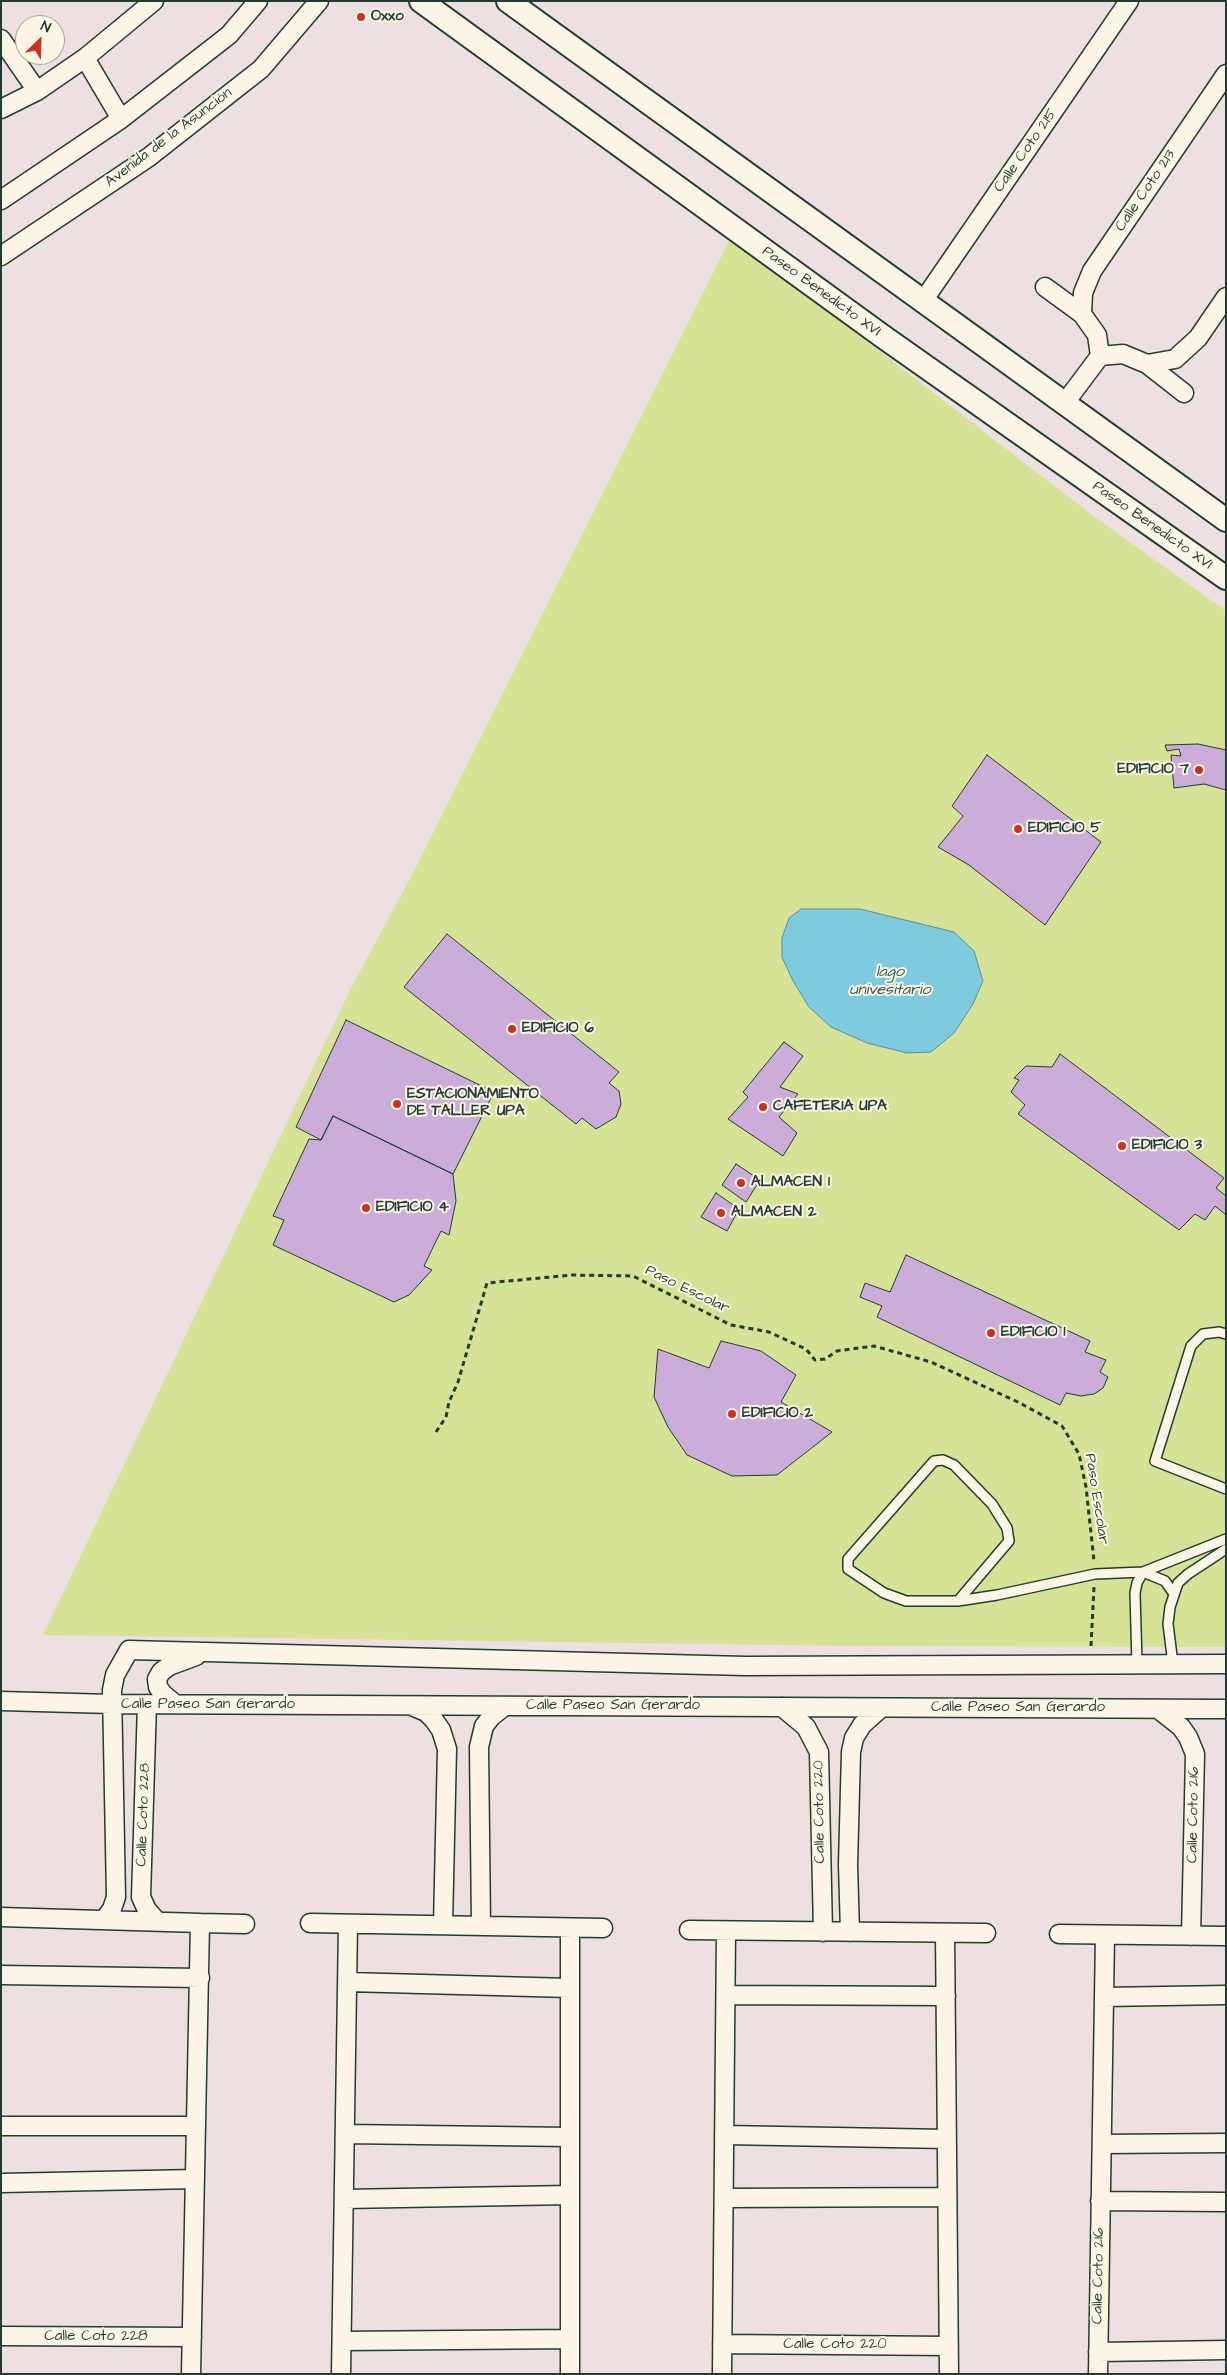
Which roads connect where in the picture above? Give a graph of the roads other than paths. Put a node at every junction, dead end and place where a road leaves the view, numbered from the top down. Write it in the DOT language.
graph roads {
  1 [pos="154,1"];
  2 [pos="258,1"];
  3 [pos="319,1"];
  4 [pos="421,1"];
  5 [pos="508,1"];
  6 [pos="1129,1"];
  7 [pos="1,39"];
  8 [pos="85,58"];
  9 [pos="1226,74"];
  10 [pos="37,91"];
  11 [pos="1,109"];
  12 [pos="121,119"];
  13 [pos="1,200"];
  14 [pos="1,256"];
  15 [pos="1045,286"];
  16 [pos="1226,297"];
  17 [pos="923,301"];
  18 [pos="1082,314"];
  19 [pos="1100,356"];
  20 [pos="1148,364"];
  21 [pos="1184,393"];
  22 [pos="1064,404"];
  23 [pos="1226,520"];
  24 [pos="1226,578"];
  25 [pos="1226,1334"];
  26 [pos="1226,1489"];
  27 [pos="1226,1540"];
  28 [pos="1226,1549"];
  29 [pos="1143,1572"];
  30 [pos="1174,1594"];
  31 [pos="958,1600"];
  32 [pos="206,1653"];
  33 [pos="1137,1664"];
  34 [pos="1173,1664"];
  35 [pos="1226,1664"];
  36 [pos="1,1701"];
  37 [pos="111,1704"];
  38 [pos="147,1704"];
  39 [pos="175,1704"];
  40 [pos="412,1706"];
  41 [pos="505,1706"];
  42 [pos="782,1707"];
  43 [pos="881,1708"];
  44 [pos="1158,1709"];
  45 [pos="1226,1710"];
  46 [pos="1,1917"];
  47 [pos="104,1920"];
  48 [pos="157,1922"];
  49 [pos="200,1923"];
  50 [pos="310,1923"];
  51 [pos="245,1924"];
  52 [pos="348,1924"];
  53 [pos="443,1925"];
  54 [pos="481,1926"];
  55 [pos="570,1928"];
  56 [pos="604,1928"];
  57 [pos="689,1930"];
  58 [pos="726,1930"];
  59 [pos="823,1932"];
  60 [pos="850,1932"];
  61 [pos="945,1933"];
  62 [pos="986,1934"];
  63 [pos="1059,1934"];
  64 [pos="1105,1935"];
  65 [pos="1191,1936"];
  66 [pos="1226,1936"];
  67 [pos="1,1976"];
  68 [pos="200,1978"];
  69 [pos="348,1982"];
  70 [pos="570,1988"];
  71 [pos="1226,1995"];
  72 [pos="726,1996"];
  73 [pos="946,1996"];
  74 [pos="1104,1997"];
  75 [pos="1,2126"];
  76 [pos="196,2126"];
  77 [pos="345,2134"];
  78 [pos="724,2135"];
  79 [pos="570,2136"];
  80 [pos="947,2139"];
  81 [pos="1226,2143"];
  82 [pos="1102,2144"];
  83 [pos="195,2179"];
  84 [pos="1,2183"];
  85 [pos="570,2196"];
  86 [pos="947,2197"];
  87 [pos="724,2198"];
  88 [pos="344,2199"];
  89 [pos="1100,2201"];
  90 [pos="1226,2202"];
  91 [pos="1,2336"];
  92 [pos="192,2337"];
  93 [pos="570,2339"];
  94 [pos="342,2341"];
  95 [pos="722,2344"];
  96 [pos="948,2346"];
  97 [pos="1226,2350"];
  98 [pos="1098,2352"];
  99 [pos="191,2374"];
  100 [pos="341,2374"];
  101 [pos="570,2374"];
  102 [pos="722,2374"];
  103 [pos="949,2374"];
  104 [pos="1098,2374"];
  1 -- 8 [label="street"];
  2 -- 12 [label="street"];
  3 -- 14 [label="street, Avenida de la Asunción"];
  4 -- 24 [label="street, Paseo Benedicto XVI"];
  5 -- 17 [label="street"];
  6 -- 17 [label="street, Calle Coto 215"];
  7 -- 10 [label="street"];
  8 -- 10 [label="street"];
  8 -- 12 [label="street"];
  9 -- 18 [label="street, Calle Coto 213"];
  10 -- 11 [label="street"];
  12 -- 13 [label="street"];
  15 -- 18 [label="street"];
  16 -- 20 [label="street"];
  17 -- 22 [label="street"];
  18 -- 19 [label="street"];
  19 -- 20 [label="street"];
  19 -- 22 [label="street"];
  20 -- 21 [label="street"];
  22 -- 23 [label="street"];
  25 -- 26 [label="lane"];
  27 -- 29 [label="lane"];
  28 -- 30 [label="lane"];
  29 -- 30 [label="lane"];
  29 -- 31 [label="lane"];
  29 -- 33 [label="lane"];
  30 -- 34 [label="lane"];
  31 -- 31 [label="lane"];
  32 -- 33 [label="street"];
  32 -- 37 [label="street, Calle Coto 228"];
  32 -- 39 [label="street"];
  33 -- 34 [label="street"];
  34 -- 35 [label="street"];
  36 -- 37 [label="street, Calle Paseo San Gerardo"];
  37 -- 38 [label="street, Calle Paseo San Gerardo"];
  37 -- 47 [label="street, Calle Coto 228"];
  38 -- 39 [label="street, Calle Paseo San Gerardo"];
  38 -- 48 [label="street, Calle Coto 228"];
  39 -- 40 [label="street, Calle Paseo San Gerardo"];
  40 -- 41 [label="street, Calle Paseo San Gerardo"];
  40 -- 53 [label="street"];
  41 -- 42 [label="street, Calle Paseo San Gerardo"];
  41 -- 54 [label="street"];
  42 -- 43 [label="street, Calle Paseo San Gerardo"];
  42 -- 59 [label="street, Calle Coto 220"];
  43 -- 44 [label="street, Calle Paseo San Gerardo"];
  43 -- 60 [label="street, Calle Coto 220"];
  44 -- 45 [label="street, Calle Paseo San Gerardo"];
  44 -- 65 [label="street, Calle Coto 216"];
  46 -- 47 [label="street"];
  47 -- 48 [label="street"];
  48 -- 49 [label="street"];
  49 -- 51 [label="street"];
  49 -- 68 [label="street"];
  50 -- 52 [label="street"];
  52 -- 53 [label="street"];
  52 -- 69 [label="street"];
  53 -- 54 [label="street"];
  54 -- 55 [label="street"];
  55 -- 56 [label="street"];
  55 -- 70 [label="street"];
  57 -- 58 [label="street"];
  58 -- 59 [label="street"];
  58 -- 72 [label="street"];
  59 -- 60 [label="street"];
  60 -- 61 [label="street"];
  61 -- 62 [label="street"];
  61 -- 73 [label="street"];
  63 -- 64 [label="street"];
  64 -- 65 [label="street"];
  64 -- 74 [label="street, Calle Coto 216"];
  65 -- 66 [label="street"];
  67 -- 68 [label="street"];
  68 -- 76 [label="street"];
  69 -- 70 [label="street"];
  69 -- 77 [label="street"];
  70 -- 79 [label="street"];
  71 -- 74 [label="street"];
  72 -- 73 [label="street"];
  72 -- 78 [label="street"];
  73 -- 80 [label="street"];
  74 -- 82 [label="street, Calle Coto 216"];
  75 -- 76 [label="street"];
  76 -- 83 [label="street"];
  77 -- 79 [label="street"];
  77 -- 88 [label="street"];
  78 -- 80 [label="street"];
  78 -- 87 [label="street"];
  79 -- 85 [label="street"];
  80 -- 86 [label="street"];
  81 -- 82 [label="street"];
  82 -- 89 [label="street, Calle Coto 216"];
  83 -- 84 [label="street"];
  83 -- 92 [label="street"];
  85 -- 88 [label="street"];
  85 -- 93 [label="street"];
  86 -- 87 [label="street"];
  86 -- 96 [label="street"];
  87 -- 95 [label="street"];
  88 -- 94 [label="street"];
  89 -- 90 [label="street"];
  89 -- 98 [label="street, Calle Coto 216"];
  91 -- 92 [label="street, Calle Coto 228"];
  92 -- 99 [label="street"];
  93 -- 94 [label="street"];
  93 -- 101 [label="street"];
  94 -- 100 [label="street"];
  95 -- 96 [label="street, Calle Coto 220"];
  95 -- 102 [label="street"];
  96 -- 103 [label="street"];
  97 -- 98 [label="street"];
  98 -- 104 [label="street, Calle Coto 216"];
}
